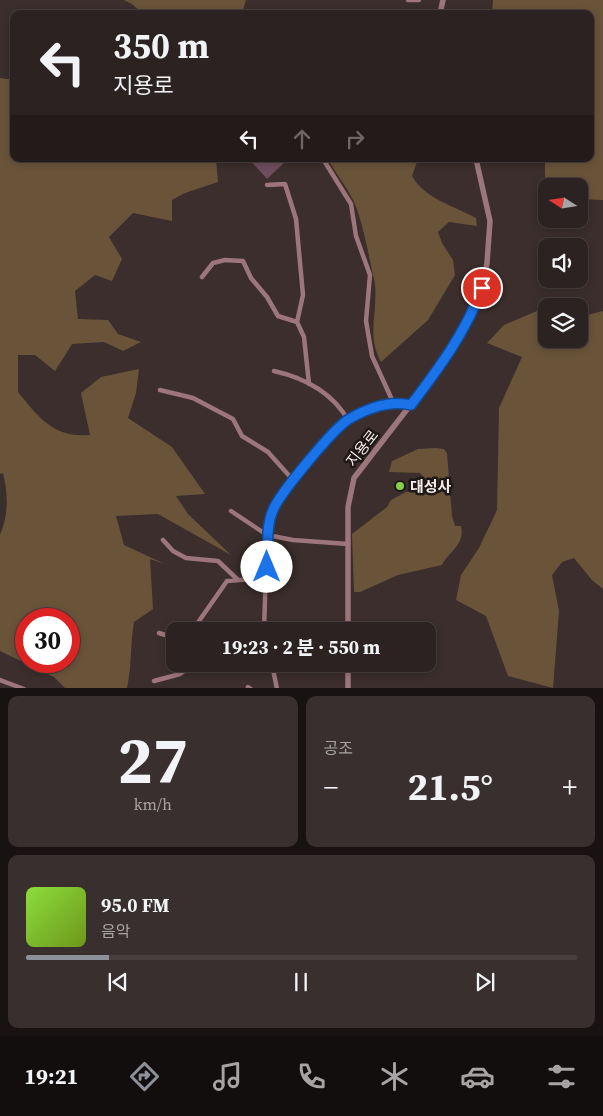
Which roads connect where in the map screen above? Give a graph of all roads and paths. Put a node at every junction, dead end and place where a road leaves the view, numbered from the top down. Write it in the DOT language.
graph roads {
  1 [pos="408,0"];
  2 [pos="419,0"];
  3 [pos="325,162"];
  4 [pos="477,162"];
  5 [pos="267,185"];
  6 [pos="202,277"];
  7 [pos="297,322"];
  8 [pos="274,371"];
  9 [pos="309,384"];
  10 [pos="160,390"];
  11 [pos="393,402"];
  12 [pos="411,405"];
  13 [pos="348,420"];
  14 [pos="293,480"];
  15 [pos="231,512"];
  16 [pos="267,534"];
  17 [pos="164,540"];
  18 [pos="348,544"];
  19 [pos="266,578"];
  20 [pos="237,579"];
  21 [pos="198,622"];
  22 [pos="264,622"];
  23 [pos="348,622"];
  24 [pos="159,633"];
  25 [pos="166,635"];
  26 [pos="183,672"];
  27 [pos="274,672"];
  28 [pos="348,672"];
  29 [pos="0,680"];
  30 [pos="154,680"];
  31 [pos="24,688"];
  32 [pos="277,688"];
  33 [pos="348,688"];
  1 -- 2 [label="street"];
  3 -- 11 [label="street"];
  4 -- 12 [label="street, 지용로"];
  5 -- 7 [label="street"];
  6 -- 7 [label="street"];
  7 -- 9 [label="street"];
  8 -- 9 [label="street"];
  9 -- 13 [label="street"];
  10 -- 14 [label="street"];
  11 -- 12 [label="street"];
  11 -- 13 [label="street"];
  12 -- 18 [label="street, 지용로"];
  13 -- 14 [label="street"];
  14 -- 16 [label="street"];
  15 -- 16 [label="street"];
  16 -- 18 [label="street"];
  16 -- 19 [label="street"];
  17 -- 20 [label="street"];
  18 -- 23 [label="street, 지용로"];
  19 -- 20 [label="street"];
  19 -- 22 [label="street"];
  20 -- 21 [label="street"];
  24 -- 25 [label="street"];
  26 -- 30 [label="street"];
  27 -- 32 [label="street"];
  28 -- 33 [label="street"];
  29 -- 31 [label="street"];
}
